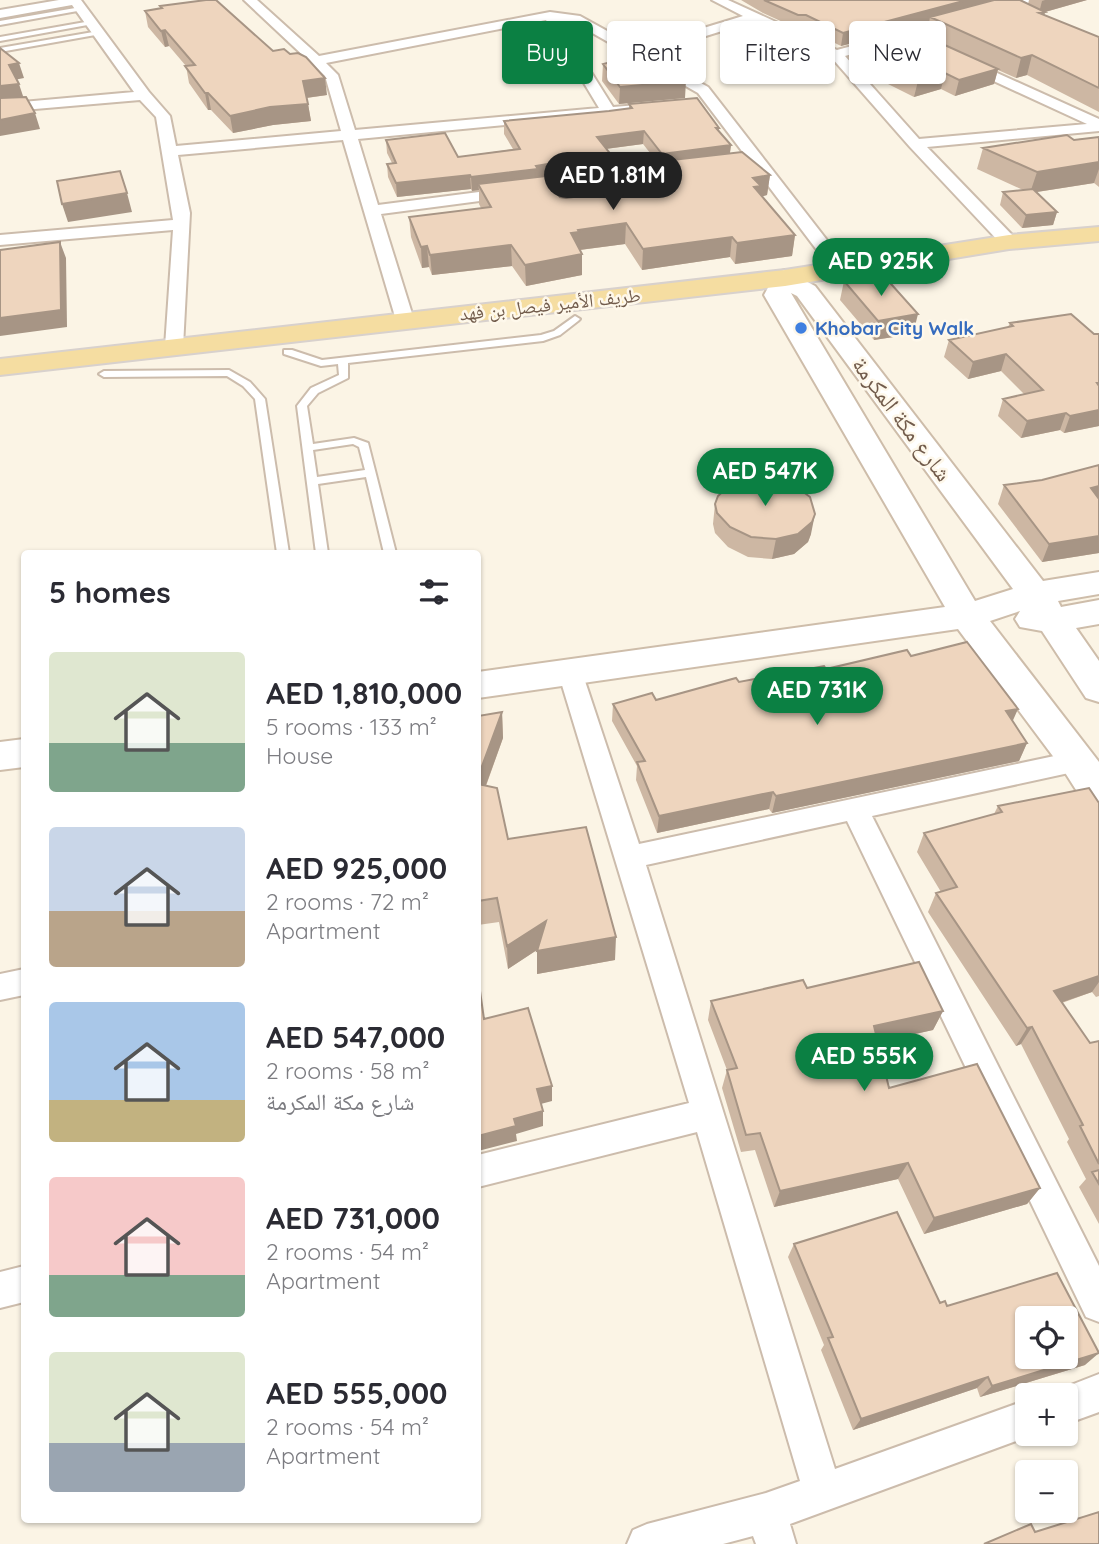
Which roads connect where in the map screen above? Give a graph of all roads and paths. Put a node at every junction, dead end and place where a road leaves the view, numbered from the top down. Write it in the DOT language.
graph roads {
  1 [pos="250,0"];
  2 [pos="718,0"];
  3 [pos="77,2"];
  4 [pos="1021,3"];
  5 [pos="756,10"];
  6 [pos="0,14"];
  7 [pos="550,16"];
  8 [pos="1029,18"];
  9 [pos="0,23"];
  10 [pos="946,24"];
  11 [pos="95,28"];
  12 [pos="706,30"];
  13 [pos="0,39"];
  14 [pos="607,40"];
  15 [pos="0,50"];
  16 [pos="849,50"];
  17 [pos="836,54"];
  18 [pos="954,57"];
  19 [pos="316,61"];
  20 [pos="692,84"];
  21 [pos="144,95"];
  22 [pos="0,108"];
  23 [pos="647,108"];
  24 [pos="608,111"];
  25 [pos="1099,125"];
  26 [pos="349,134"];
  27 [pos="915,144"];
  28 [pos="170,151"];
  29 [pos="675,172"];
  30 [pos="373,210"];
  31 [pos="182,224"];
  32 [pos="1099,234"];
  33 [pos="0,240"];
  34 [pos="1009,242"];
  35 [pos="1099,256"];
  36 [pos="841,270"];
  37 [pos="789,288"];
  38 [pos="575,318"];
  39 [pos="405,320"];
  40 [pos="174,347"];
  41 [pos="288,352"];
  42 [pos="344,360"];
  43 [pos="0,367"];
  44 [pos="104,374"];
  45 [pos="0,386"];
  46 [pos="307,447"];
  47 [pos="370,473"];
  48 [pos="312,481"];
  49 [pos="283,550"];
  50 [pos="322,550"];
  51 [pos="389,550"];
  52 [pos="1099,583"];
  53 [pos="1044,607"];
  54 [pos="1099,612"];
  55 [pos="967,616"];
  56 [pos="570,672"];
  57 [pos="481,685"];
  58 [pos="1099,690"];
  59 [pos="21,754"];
  60 [pos="0,757"];
  61 [pos="1078,761"];
  62 [pos="1099,793"];
  63 [pos="855,809"];
  64 [pos="630,857"];
  65 [pos="21,983"];
  66 [pos="0,987"];
  67 [pos="708,1114"];
  68 [pos="481,1170"];
  69 [pos="21,1285"];
  70 [pos="0,1290"];
  71 [pos="1099,1304"];
  72 [pos="1099,1393"];
  73 [pos="1078,1401"];
  74 [pos="1015,1423"];
  75 [pos="823,1492"];
  76 [pos="771,1528"];
  77 [pos="647,1544"];
  1 -- 19 [label="street"];
  2 -- 5 [label="street"];
  3 -- 6 [label="street"];
  3 -- 9 [label="lane"];
  3 -- 11 [label="street"];
  4 -- 8 [label="street"];
  4 -- 10 [label="street"];
  5 -- 12 [label="street"];
  5 -- 17 [label="street"];
  7 -- 14 [label="street"];
  7 -- 19 [label="street"];
  7 -- 24 [label="street"];
  11 -- 13 [label="lane"];
  11 -- 15 [label="lane"];
  11 -- 21 [label="street"];
  16 -- 17 [label="street"];
  17 -- 27 [label="street"];
  18 -- 25 [label="street"];
  19 -- 26 [label="street"];
  20 -- 36 [label="street"];
  21 -- 22 [label="street"];
  21 -- 28 [label="street"];
  23 -- 24 [label="street"];
  24 -- 26 [label="street"];
  25 -- 27 [label="street"];
  26 -- 28 [label="street"];
  26 -- 30 [label="street"];
  27 -- 34 [label="street"];
  28 -- 31 [label="street"];
  29 -- 30 [label="street"];
  30 -- 39 [label="street"];
  31 -- 33 [label="street"];
  31 -- 40 [label="street"];
  32 -- 34 [label="main road, طريف الأمير فيصل بن فهد"];
  34 -- 36 [label="main road, طريف الأمير فيصل بن فهد"];
  35 -- 37 [label="main road, طريف الأمير فيصل بن فهد"];
  36 -- 37 [label="main road, طريف الأمير فيصل بن فهد"];
  37 -- 38 [label="main road, طريف الأمير فيصل بن فهد"];
  37 -- 39 [label="main road, طريف الأمير فيصل بن فهد"];
  37 -- 53 [label="main road, شارع مكة المكرمة"];
  37 -- 55 [label="main road, شارع مكة المكرمة"];
  38 -- 41 [label="main road, طريف الأمير فيصل بن فهد"];
  38 -- 42 [label="lane"];
  39 -- 40 [label="main road, طريف الأمير فيصل بن فهد"];
  40 -- 43 [label="main road, طريف الأمير فيصل بن فهد"];
  41 -- 42 [label="lane"];
  41 -- 44 [label="main road, طريف الأمير فيصل بن فهد"];
  42 -- 46 [label="lane"];
  44 -- 45 [label="main road, طريف الأمير فيصل بن فهد"];
  44 -- 49 [label="lane"];
  46 -- 47 [label="lane"];
  46 -- 48 [label="lane"];
  47 -- 48 [label="lane"];
  47 -- 51 [label="lane"];
  48 -- 50 [label="lane"];
  52 -- 53 [label="main road"];
  53 -- 54 [label="main road"];
  53 -- 55 [label="main road"];
  53 -- 58 [label="main road, شارع مكة المكرمة"];
  55 -- 56 [label="main road"];
  55 -- 61 [label="main road, شارع مكة المكرمة"];
  56 -- 57 [label="main road"];
  56 -- 64 [label="street"];
  59 -- 60 [label="main road"];
  61 -- 62 [label="main road, شارع مكة المكرمة"];
  61 -- 63 [label="street"];
  63 -- 64 [label="street"];
  63 -- 71 [label="street"];
  64 -- 67 [label="street"];
  65 -- 66 [label="street"];
  67 -- 68 [label="street"];
  67 -- 75 [label="street"];
  69 -- 70 [label="street"];
  72 -- 73 [label="street"];
  74 -- 75 [label="street"];
  75 -- 76 [label="street"];
  76 -- 77 [label="street"];
}
